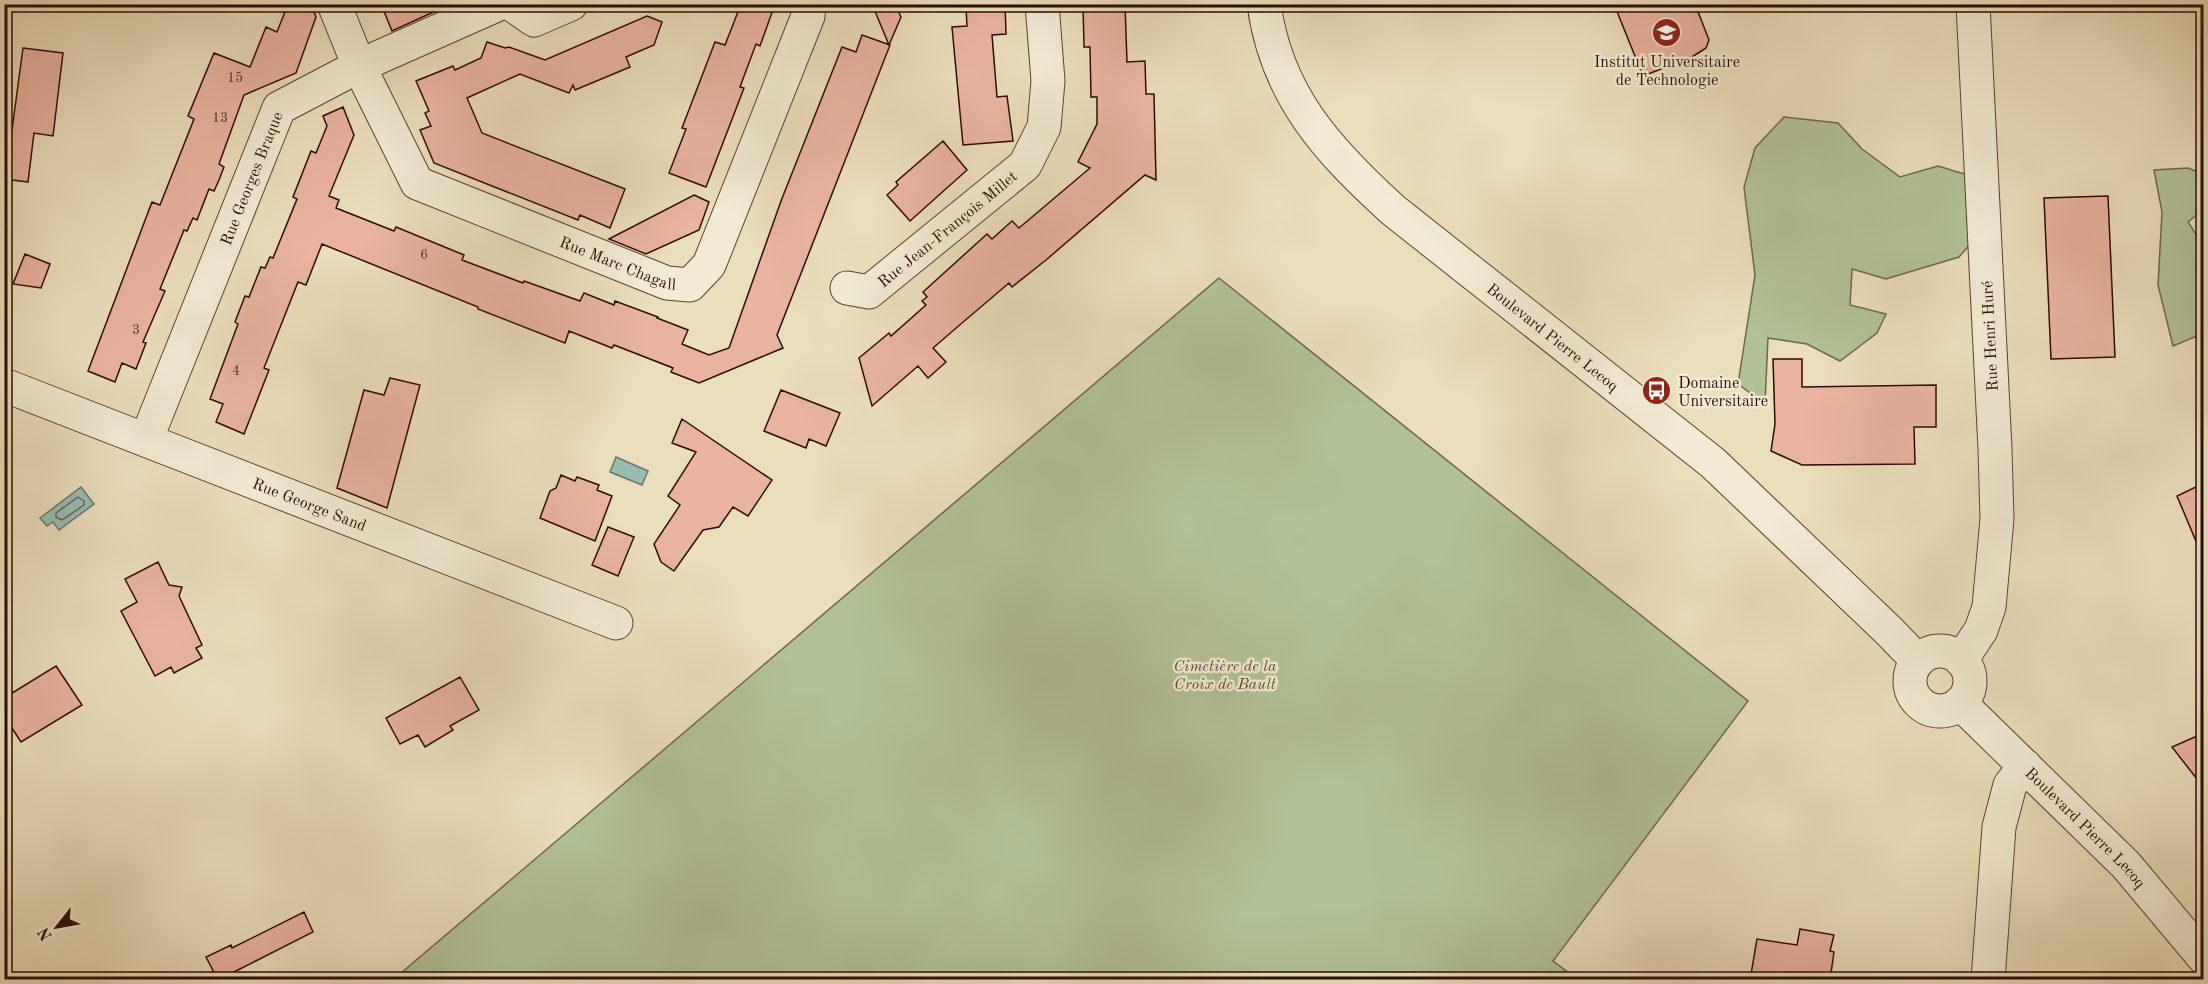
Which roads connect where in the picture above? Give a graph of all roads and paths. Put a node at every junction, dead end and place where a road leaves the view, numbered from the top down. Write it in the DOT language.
graph roads {
  1 [pos="334,4"];
  2 [pos="499,4"];
  3 [pos="511,4"];
  4 [pos="571,4"];
  5 [pos="809,4"];
  6 [pos="1042,4"];
  7 [pos="1264,4"];
  8 [pos="1973,4"];
  9 [pos="359,66"];
  10 [pos="847,288"];
  11 [pos="4,385"];
  12 [pos="146,440"];
  13 [pos="615,623"];
  14 [pos="1961,660"];
  15 [pos="1918,661"];
  16 [pos="1960,703"];
  17 [pos="2025,766"];
  18 [pos="2204,958"];
  19 [pos="1988,980"];
  1 -- 9 [label="street, Rue Marc Chagall"];
  2 -- 9 [label="street, Rue Georges Braque"];
  3 -- 4 [label="street"];
  5 -- 9 [label="street, Rue Marc Chagall"];
  6 -- 10 [label="street, Rue Jean-François Millet"];
  7 -- 15 [label="street, Boulevard Pierre Lecoq"];
  8 -- 14 [label="street, Rue Henri Huré"];
  9 -- 12 [label="street, Rue Georges Braque"];
  11 -- 12 [label="street, Rue George Sand"];
  12 -- 13 [label="street, Rue George Sand"];
  14 -- 15 [label="street"];
  14 -- 16 [label="street"];
  15 -- 16 [label="street"];
  16 -- 17 [label="street, Boulevard Pierre Lecoq"];
  17 -- 18 [label="street, Boulevard Pierre Lecoq"];
  17 -- 19 [label="street"];
}
